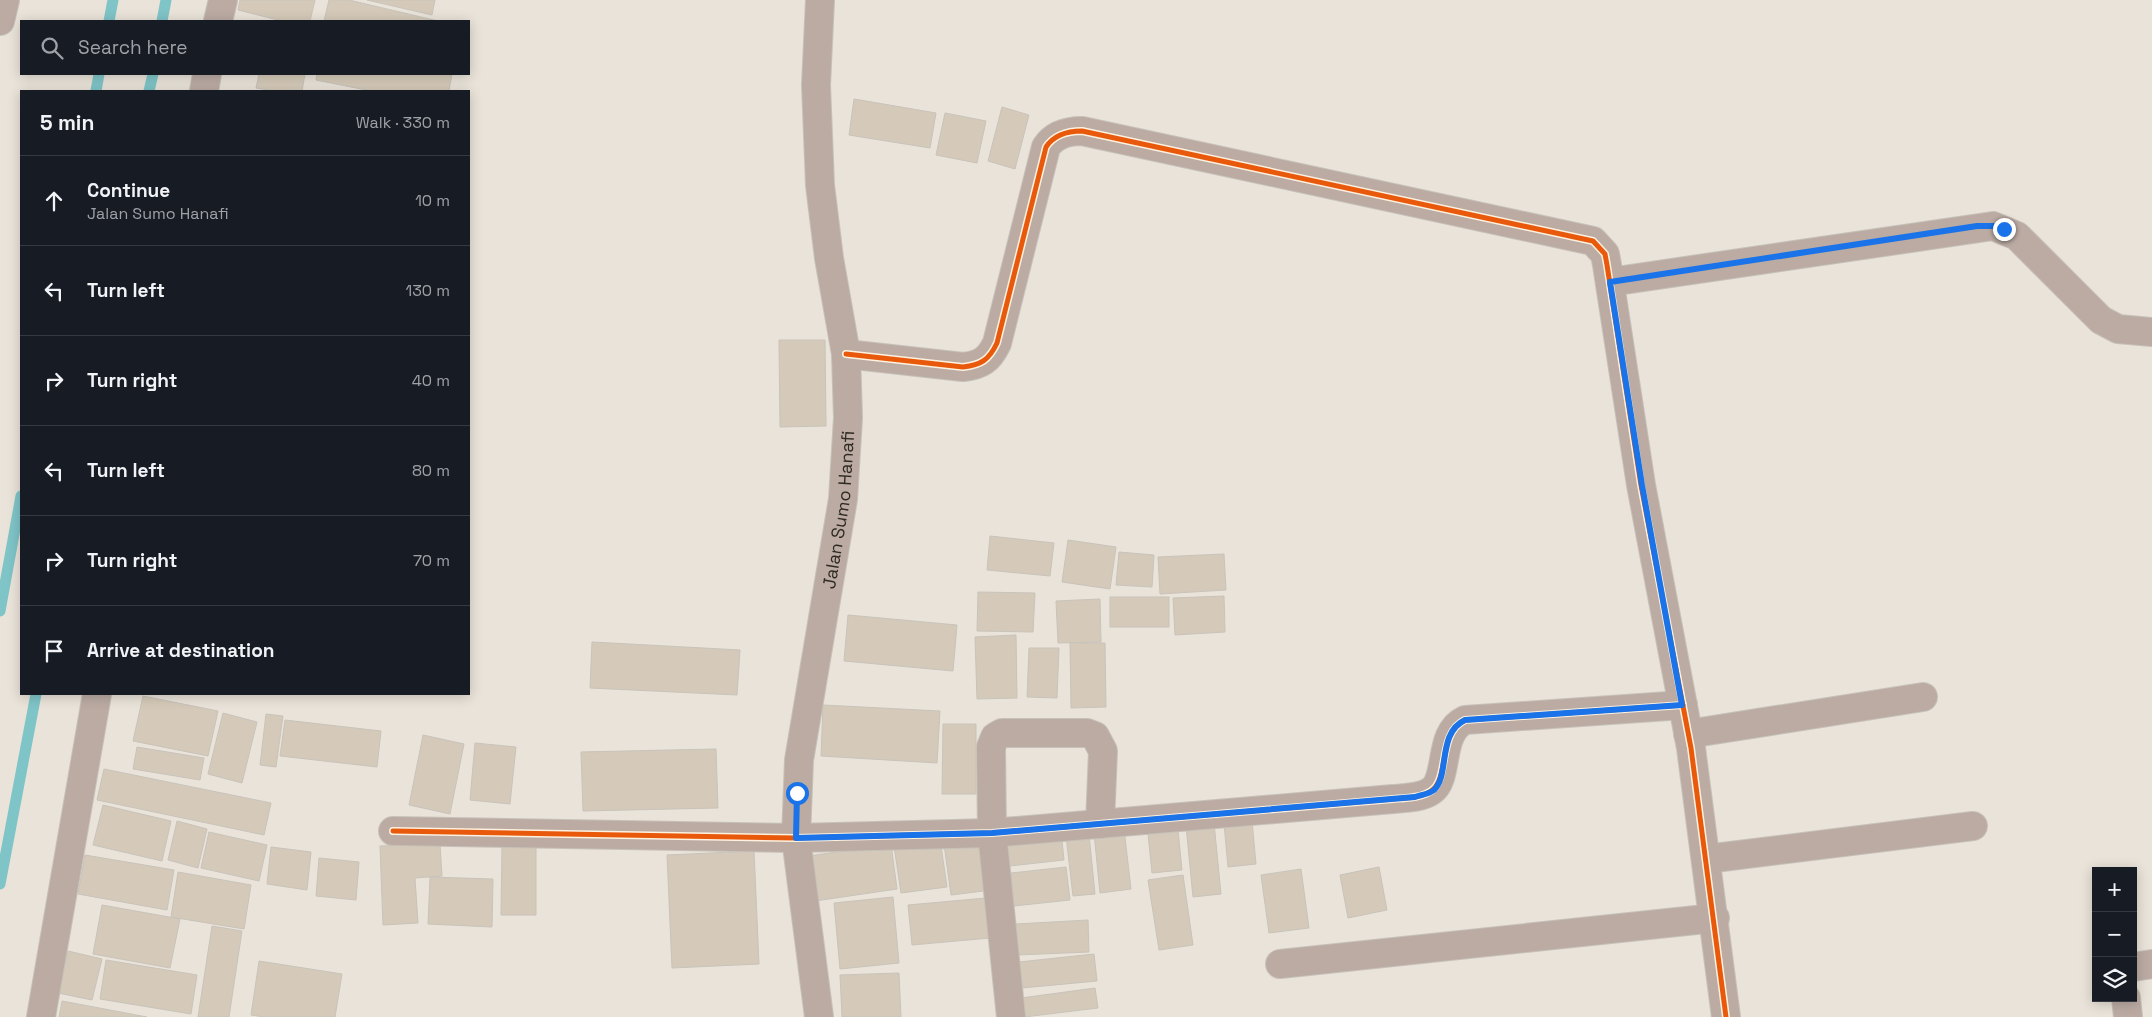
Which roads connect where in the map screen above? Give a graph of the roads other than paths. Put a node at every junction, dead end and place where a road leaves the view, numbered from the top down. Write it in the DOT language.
graph roads {
  1 [pos="5,0"];
  2 [pos="223,0"];
  3 [pos="820,0"];
  4 [pos="218,20"];
  5 [pos="0,21"];
  6 [pos="207,75"];
  7 [pos="204,90"];
  8 [pos="1610,282"];
  9 [pos="2152,332"];
  10 [pos="846,354"];
  11 [pos="98,695"];
  12 [pos="1923,697"];
  13 [pos="1682,705"];
  14 [pos="1688,734"];
  15 [pos="1100,824"];
  16 [pos="1973,826"];
  17 [pos="393,831"];
  18 [pos="992,833"];
  19 [pos="796,838"];
  20 [pos="1706,859"];
  21 [pos="1715,918"];
  22 [pos="1280,964"];
  23 [pos="2152,964"];
  24 [pos="2137,966"];
  25 [pos="2126,1002"];
  26 [pos="41,1017"];
  27 [pos="819,1017"];
  28 [pos="1010,1017"];
  29 [pos="1726,1017"];
  30 [pos="2128,1017"];
  1 -- 5 [label="street"];
  2 -- 4 [label="street"];
  3 -- 10 [label="street, Jalan Sumo Hanafi"];
  6 -- 7 [label="street"];
  8 -- 9 [label="street"];
  8 -- 10 [label="street"];
  8 -- 13 [label="street"];
  10 -- 19 [label="street, Jalan Sumo Hanafi"];
  11 -- 26 [label="street"];
  12 -- 14 [label="street"];
  13 -- 14 [label="street"];
  13 -- 15 [label="street"];
  14 -- 20 [label="street"];
  15 -- 18 [label="street"];
  15 -- 18 [label="street"];
  16 -- 20 [label="street"];
  17 -- 19 [label="street"];
  18 -- 19 [label="street"];
  18 -- 28 [label="street"];
  19 -- 27 [label="street, Jalan Sumo Hanafi"];
  20 -- 21 [label="street"];
  21 -- 22 [label="street"];
  21 -- 29 [label="street"];
  23 -- 24 [label="street"];
  25 -- 30 [label="street"];
}
